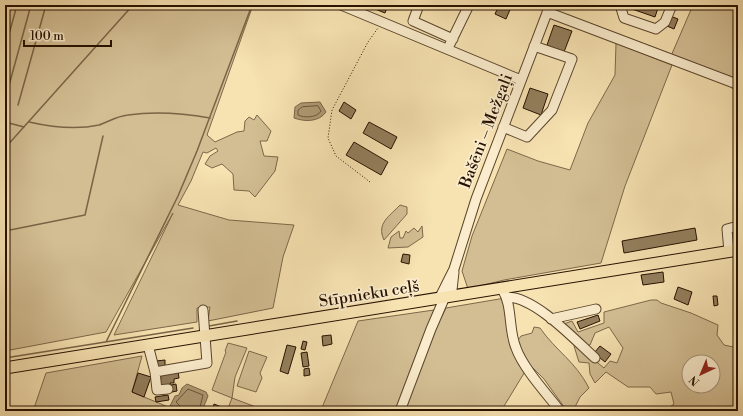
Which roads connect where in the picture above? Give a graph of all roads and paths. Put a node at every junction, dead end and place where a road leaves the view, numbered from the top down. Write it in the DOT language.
graph roads {
  1 [pos="341,5"];
  2 [pos="419,5"];
  3 [pos="469,5"];
  4 [pos="620,5"];
  5 [pos="672,5"];
  6 [pos="548,9"];
  7 [pos="381,23"];
  8 [pos="453,39"];
  9 [pos="534,46"];
  10 [pos="447,51"];
  11 [pos="521,80"];
  12 [pos="736,84"];
  13 [pos="503,127"];
  14 [pos="370,182"];
  15 [pos="738,226"];
  16 [pos="734,251"];
  17 [pos="505,293"];
  18 [pos="444,299"];
  19 [pos="596,309"];
  20 [pos="202,310"];
  21 [pos="551,320"];
  22 [pos="206,336"];
  23 [pos="148,345"];
  24 [pos="595,358"];
  25 [pos="5,368"];
  26 [pos="155,372"];
  27 [pos="168,389"];
  28 [pos="400,411"];
  29 [pos="560,411"];
  1 -- 7 [label="street"];
  2 -- 8 [label="street"];
  3 -- 8 [label="street"];
  4 -- 5 [label="street"];
  6 -- 9 [label="street, Bašēni – Mežgaļi"];
  6 -- 12 [label="street"];
  7 -- 10 [label="street"];
  7 -- 14 [label="path"];
  8 -- 10 [label="street"];
  9 -- 11 [label="street, Bašēni – Mežgaļi"];
  9 -- 13 [label="street"];
  10 -- 11 [label="street"];
  11 -- 13 [label="street, Bašēni – Mežgaļi"];
  13 -- 18 [label="street, Bašēni – Mežgaļi"];
  15 -- 16 [label="street"];
  16 -- 17 [label="main road, Stīpnieku ceļš"];
  17 -- 18 [label="main road, Stīpnieku ceļš"];
  17 -- 21 [label="street"];
  17 -- 29 [label="street"];
  18 -- 22 [label="main road, Stīpnieku ceļš"];
  18 -- 28 [label="street"];
  19 -- 21 [label="street"];
  20 -- 22 [label="street"];
  21 -- 24 [label="street"];
  22 -- 23 [label="main road, Stīpnieku ceļš"];
  22 -- 26 [label="street"];
  23 -- 25 [label="main road, Stīpnieku ceļš"];
  23 -- 26 [label="street"];
  26 -- 27 [label="street"];
}
